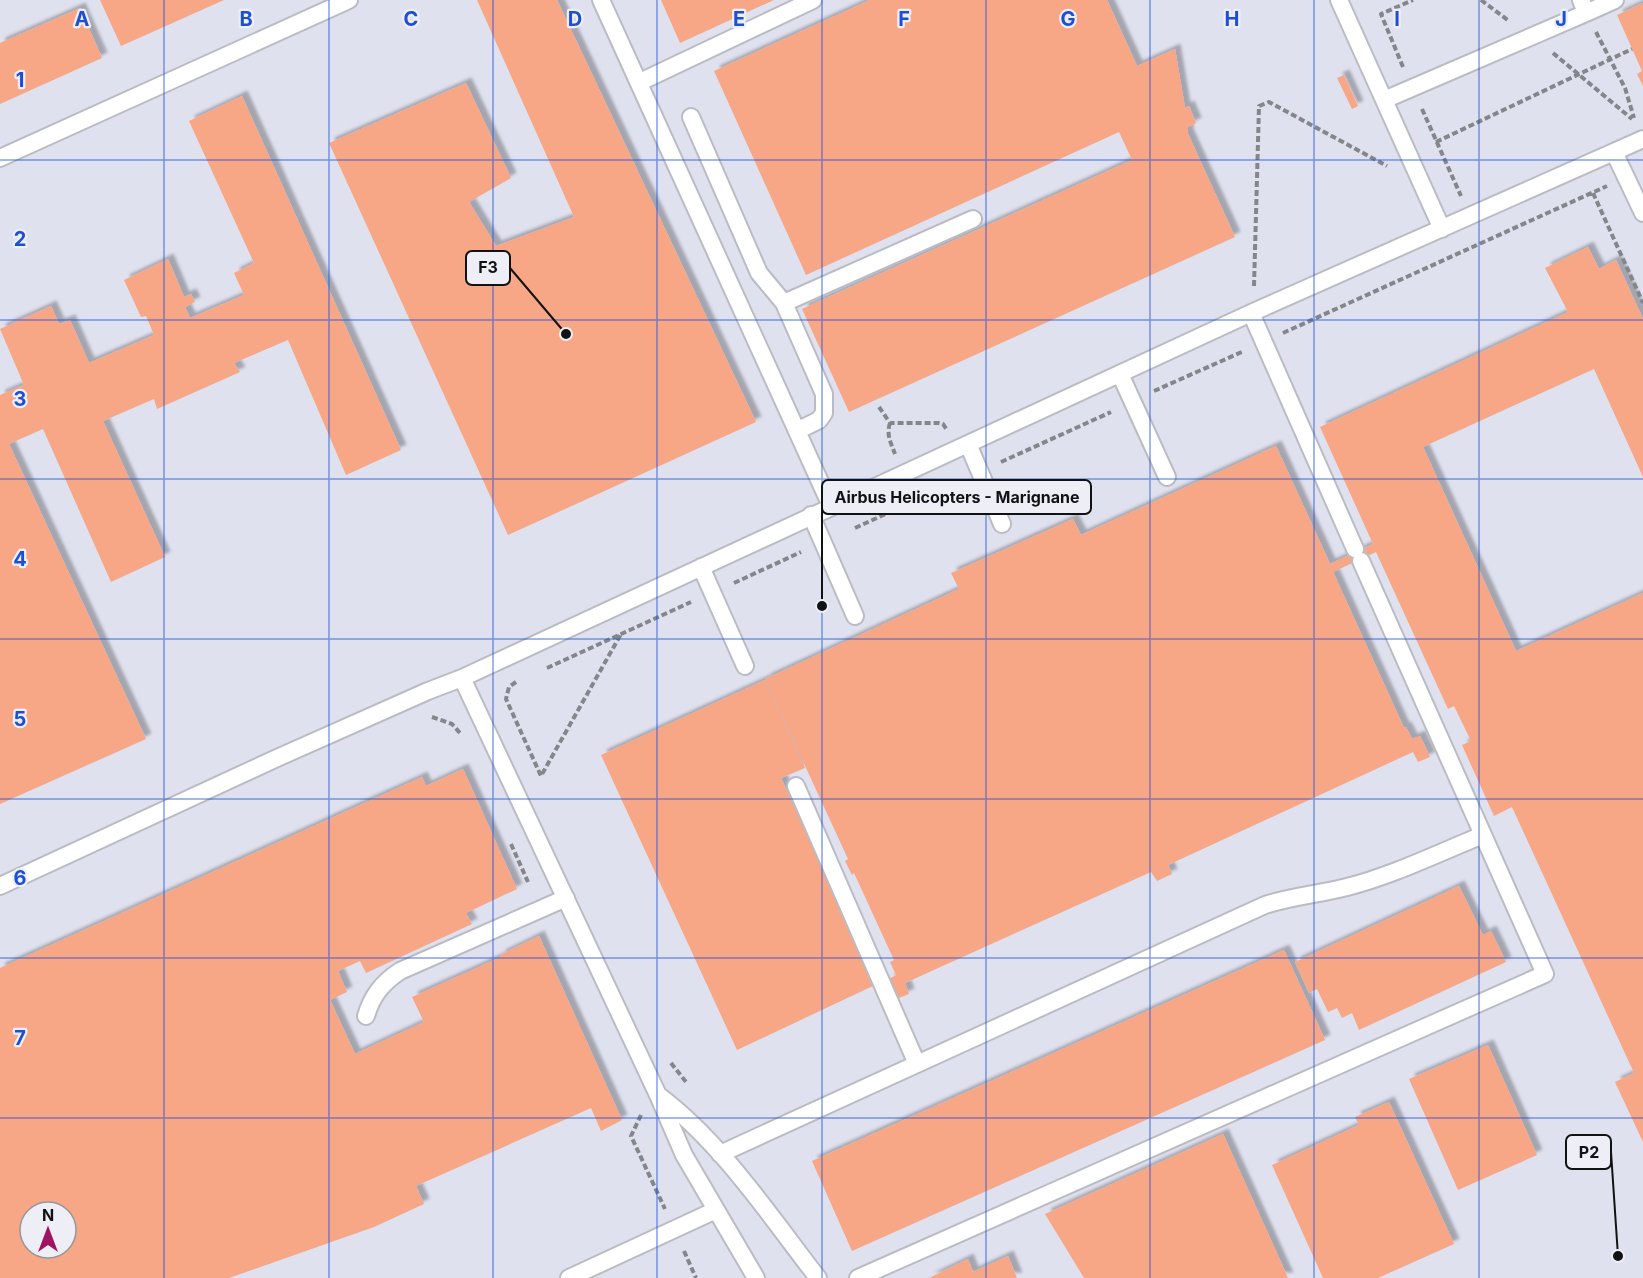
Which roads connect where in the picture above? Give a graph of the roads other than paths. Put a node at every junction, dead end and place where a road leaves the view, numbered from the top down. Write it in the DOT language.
graph roads {
  1 [pos="349,0"];
  2 [pos="601,0"];
  3 [pos="813,0"];
  4 [pos="1339,0"];
  5 [pos="1614,0"];
  6 [pos="1584,6"];
  7 [pos="640,82"];
  8 [pos="1384,100"];
  9 [pos="691,117"];
  10 [pos="1643,139"];
  11 [pos="1614,152"];
  12 [pos="0,158"];
  13 [pos="1643,213"];
  14 [pos="973,219"];
  15 [pos="1442,229"];
  16 [pos="784,303"];
  17 [pos="1251,313"];
  18 [pos="1120,374"];
  19 [pos="797,431"];
  20 [pos="968,444"];
  21 [pos="1167,477"];
  22 [pos="831,506"];
  23 [pos="811,515"];
  24 [pos="1002,524"];
  25 [pos="701,567"];
  26 [pos="855,616"];
  27 [pos="745,666"];
  28 [pos="462,678"];
  29 [pos="796,786"];
  30 [pos="1483,835"];
  31 [pos="0,886"];
  32 [pos="566,898"];
  33 [pos="366,1016"];
  34 [pos="917,1064"];
  35 [pos="658,1095"];
  36 [pos="720,1154"];
  37 [pos="716,1210"];
  38 [pos="569,1278"];
  39 [pos="756,1278"];
  40 [pos="818,1278"];
  41 [pos="858,1278"];
  1 -- 12 [label="lane"];
  2 -- 7 [label="lane"];
  3 -- 7 [label="lane"];
  4 -- 8 [label="lane"];
  5 -- 6 [label="lane"];
  6 -- 8 [label="lane"];
  7 -- 19 [label="lane"];
  8 -- 15 [label="lane"];
  9 -- 16 [label="lane"];
  10 -- 11 [label="lane"];
  11 -- 13 [label="lane"];
  11 -- 15 [label="lane"];
  14 -- 16 [label="lane"];
  15 -- 17 [label="lane"];
  16 -- 19 [label="lane"];
  17 -- 18 [label="lane"];
  17 -- 30 [label="lane"];
  18 -- 20 [label="lane"];
  18 -- 21 [label="lane"];
  19 -- 22 [label="lane"];
  20 -- 22 [label="lane"];
  20 -- 24 [label="lane"];
  22 -- 23 [label="lane"];
  23 -- 25 [label="lane"];
  23 -- 26 [label="lane"];
  25 -- 27 [label="lane"];
  25 -- 28 [label="lane"];
  28 -- 31 [label="lane"];
  28 -- 32 [label="lane"];
  29 -- 34 [label="lane"];
  30 -- 34 [label="lane"];
  30 -- 41 [label="lane"];
  32 -- 33 [label="lane"];
  32 -- 35 [label="lane"];
  34 -- 36 [label="lane"];
  35 -- 36 [label="lane"];
  35 -- 37 [label="lane"];
  36 -- 40 [label="lane"];
  37 -- 38 [label="lane"];
  37 -- 39 [label="lane"];
}
